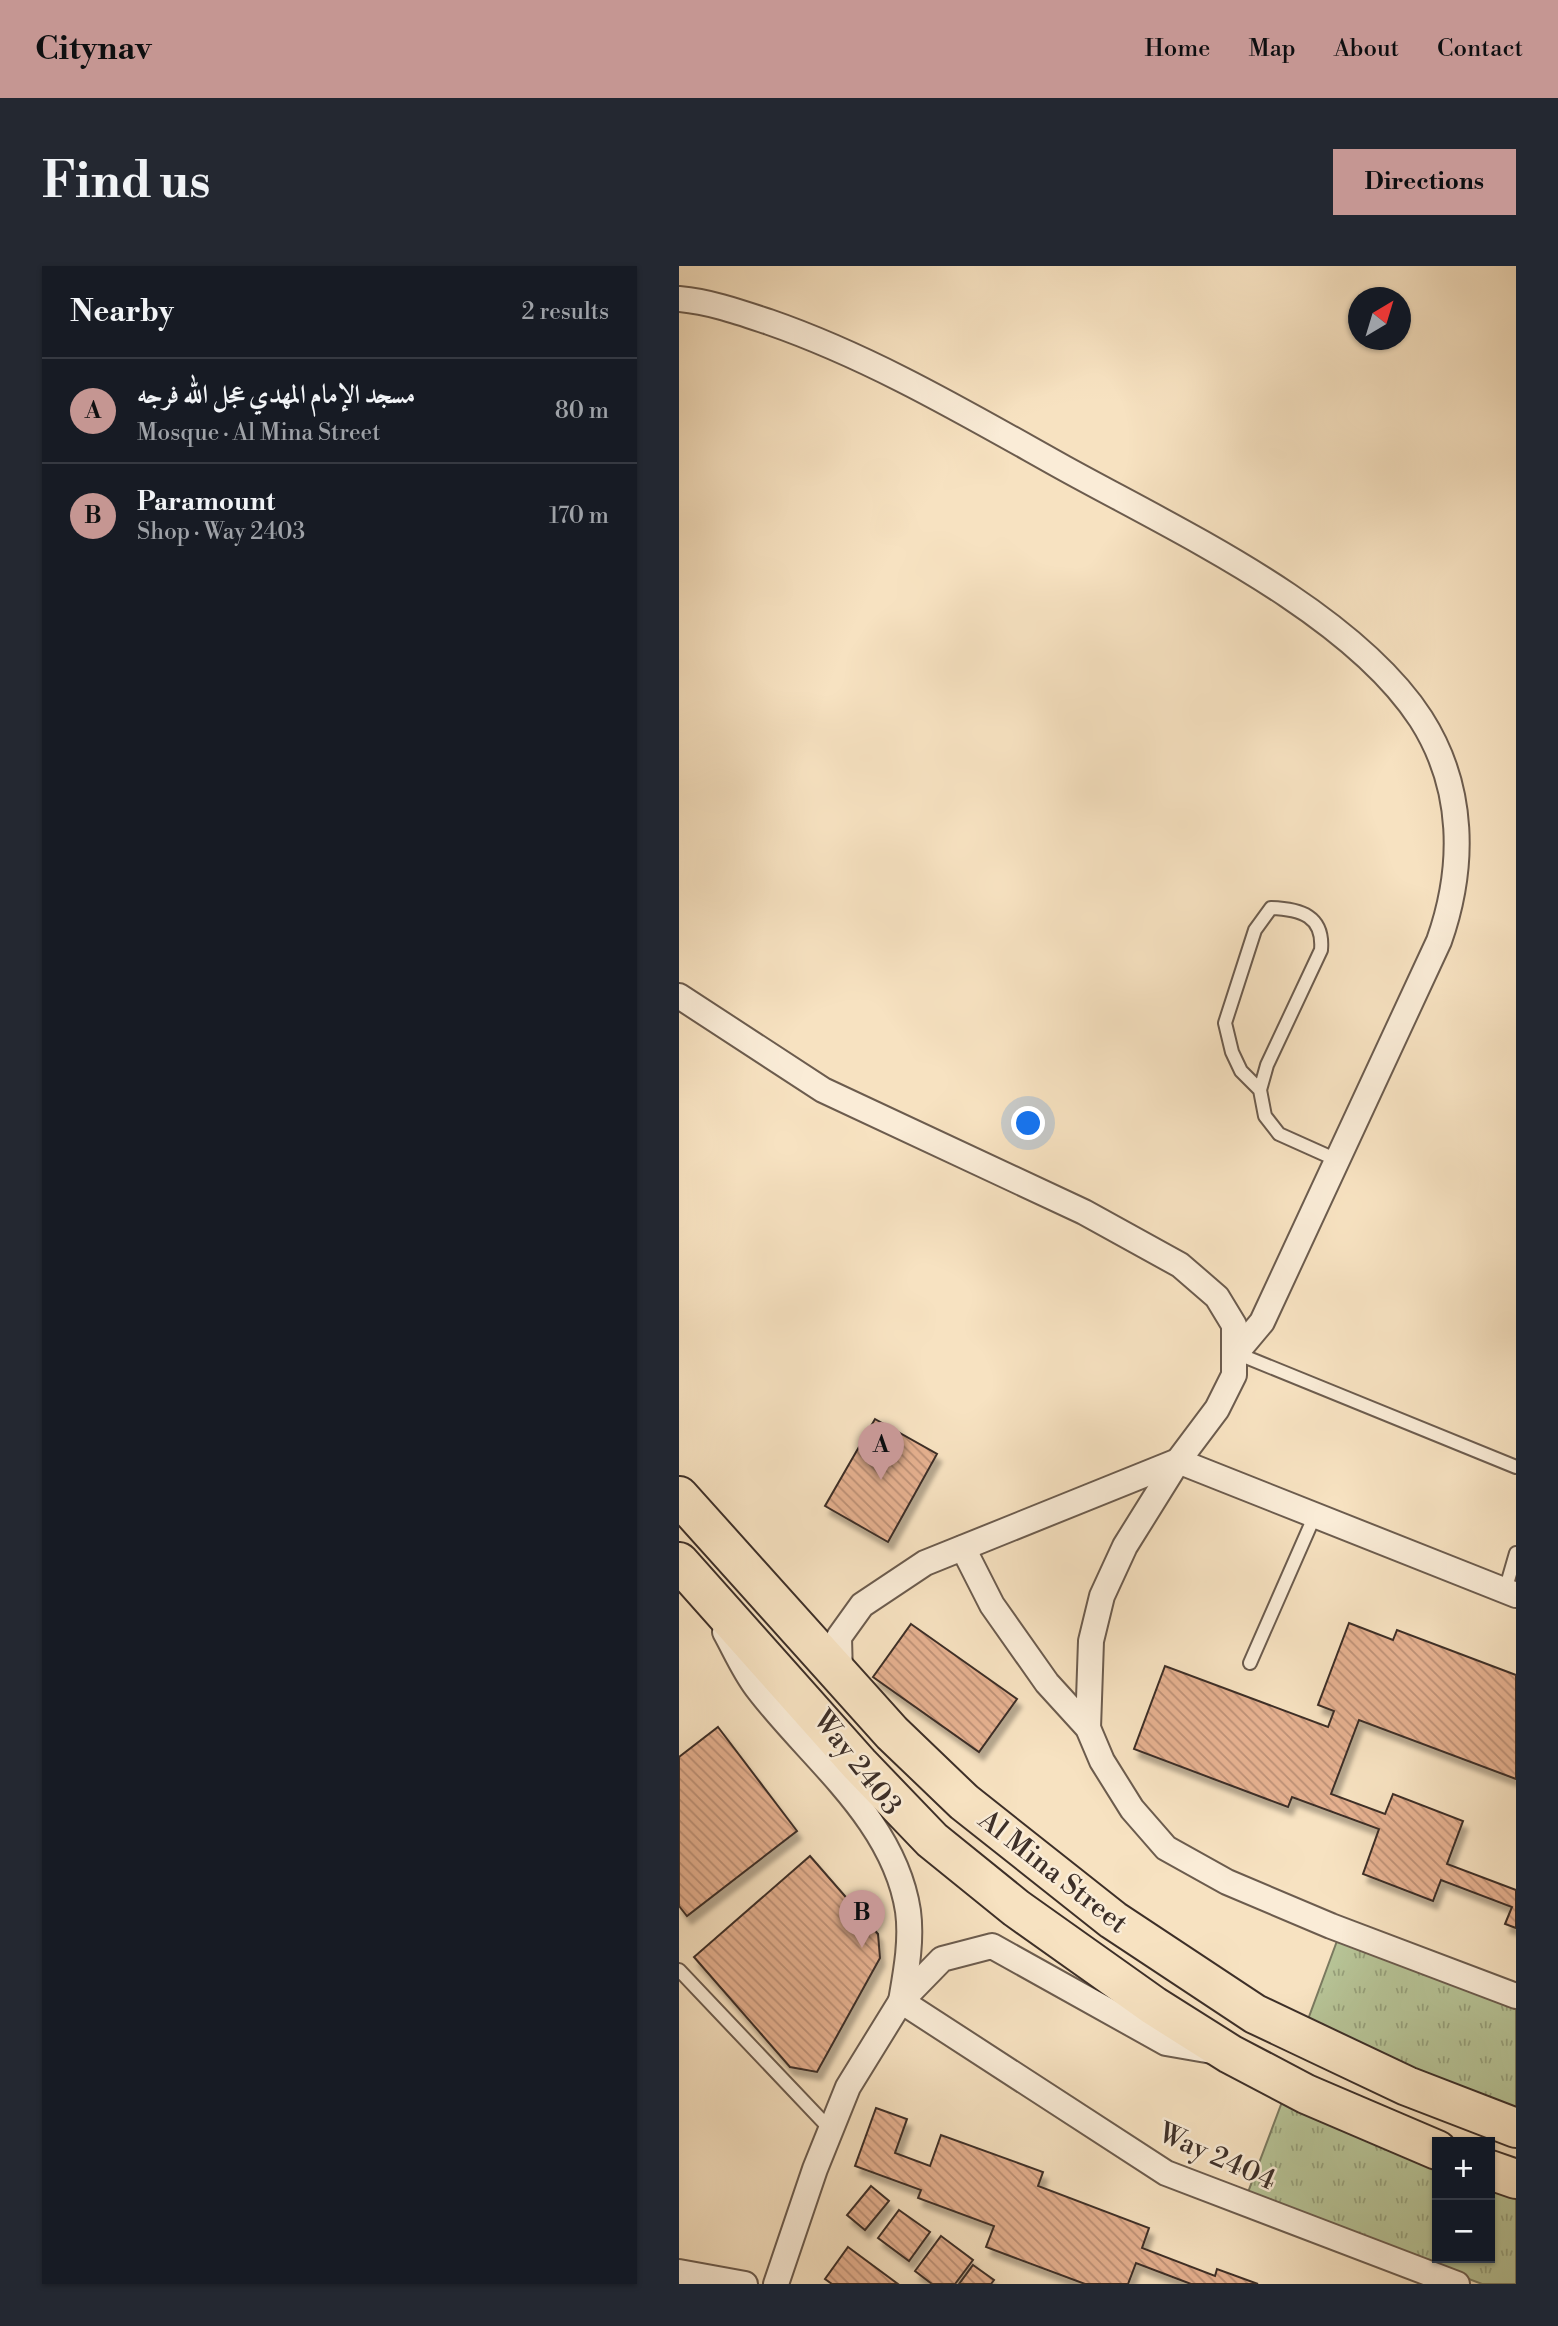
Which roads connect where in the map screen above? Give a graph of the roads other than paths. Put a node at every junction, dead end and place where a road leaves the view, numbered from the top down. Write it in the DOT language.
graph roads {
  1 [pos="679,299"];
  2 [pos="679,996"];
  3 [pos="1260,1090"];
  4 [pos="1337,1160"];
  5 [pos="1236,1353"];
  6 [pos="1178,1461"];
  7 [pos="1516,1467"];
  8 [pos="679,1496"];
  9 [pos="1315,1516"];
  10 [pos="963,1548"];
  11 [pos="1516,1553"];
  12 [pos="688,1573"];
  13 [pos="1510,1593"];
  14 [pos="1251,1662"];
  15 [pos="840,1679"];
  16 [pos="1088,1728"];
  17 [pos="679,1970"];
  18 [pos="1516,1996"];
  19 [pos="901,2001"];
  20 [pos="1230,2054"];
  21 [pos="1516,2128"];
  22 [pos="830,2129"];
  23 [pos="1432,2148"];
  24 [pos="1495,2172"];
  25 [pos="1516,2179"];
  26 [pos="679,2272"];
  27 [pos="745,2284"];
  28 [pos="776,2284"];
  29 [pos="1457,2284"];
  1 -- 4 [label="street"];
  2 -- 5 [label="street"];
  3 -- 3 [label="lane"];
  3 -- 4 [label="lane"];
  4 -- 5 [label="street"];
  5 -- 6 [label="street"];
  5 -- 7 [label="lane"];
  6 -- 9 [label="street"];
  6 -- 10 [label="street"];
  6 -- 16 [label="street"];
  8 -- 15 [label="main road, Al Mina Street"];
  9 -- 13 [label="street"];
  9 -- 14 [label="lane"];
  10 -- 15 [label="street"];
  10 -- 16 [label="street"];
  11 -- 13 [label="lane"];
  12 -- 19 [label="street, Way 2403"];
  12 -- 20 [label="main road, Al Mina Street"];
  15 -- 21 [label="main road, Al Mina Street"];
  16 -- 18 [label="street"];
  17 -- 22 [label="lane"];
  19 -- 20 [label="street, Way 2403"];
  19 -- 22 [label="street, Way 2403"];
  19 -- 29 [label="street, Way 2404"];
  20 -- 23 [label="main road, Al Mina Street"];
  22 -- 28 [label="street, Way 2403"];
  24 -- 25 [label="main road"];
  26 -- 27 [label="street"];
}
